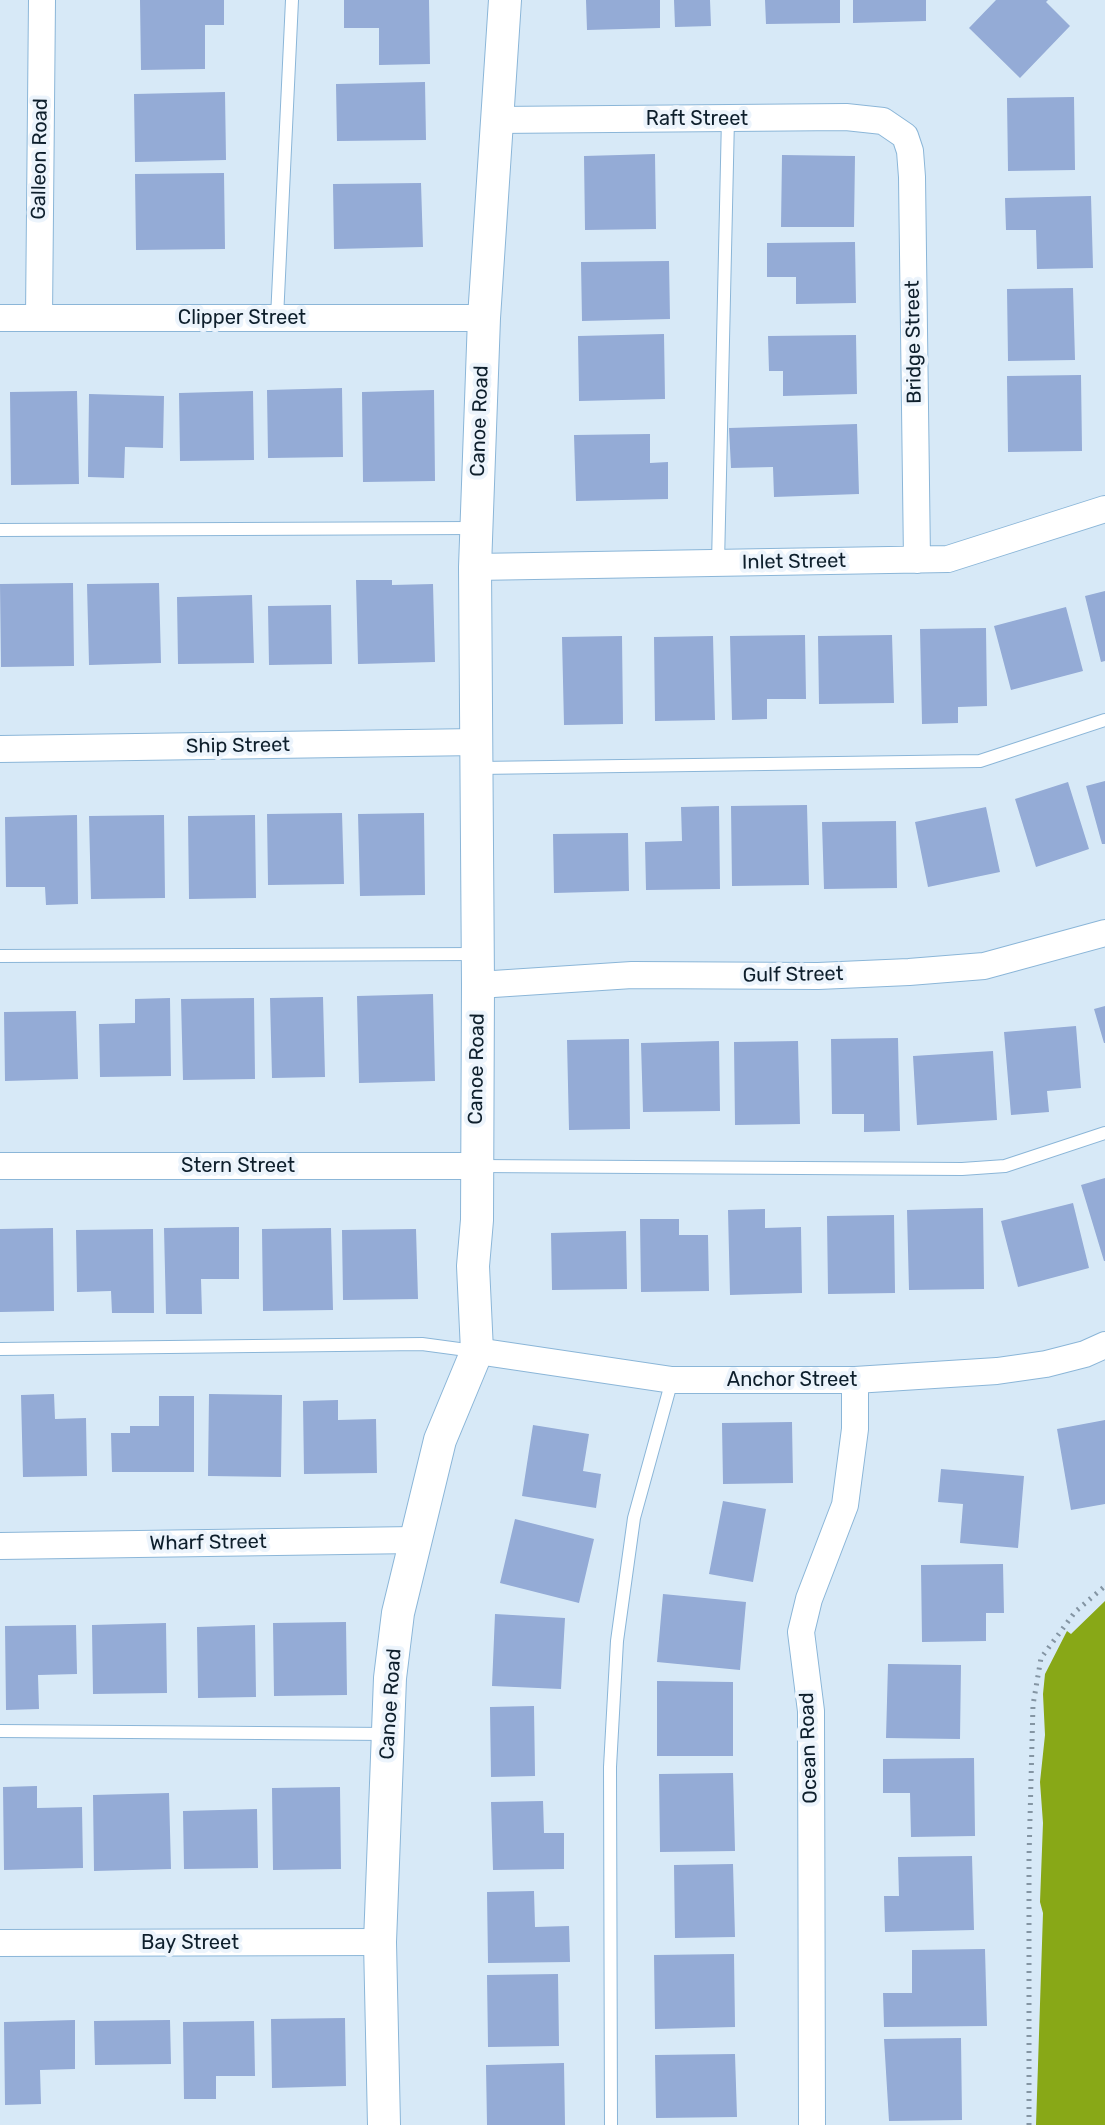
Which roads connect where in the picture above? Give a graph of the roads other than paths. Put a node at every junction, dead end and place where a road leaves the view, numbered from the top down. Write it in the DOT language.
graph roads {
  1 [pos="42,0"];
  2 [pos="292,0"];
  3 [pos="505,0"];
  4 [pos="728,118"];
  5 [pos="496,120"];
  6 [pos="896,127"];
  7 [pos="39,317"];
  8 [pos="0,318"];
  9 [pos="277,318"];
  10 [pos="484,318"];
  11 [pos="1105,509"];
  12 [pos="477,528"];
  13 [pos="0,530"];
  14 [pos="917,560"];
  15 [pos="718,563"];
  16 [pos="475,567"];
  17 [pos="1105,720"];
  18 [pos="0,749"];
  19 [pos="477,755"];
  20 [pos="1105,933"];
  21 [pos="0,956"];
  22 [pos="478,970"];
  23 [pos="1105,1133"];
  24 [pos="0,1166"];
  25 [pos="476,1166"];
  26 [pos="1105,1345"];
  27 [pos="0,1349"];
  28 [pos="477,1351"];
  29 [pos="672,1380"];
  30 [pos="855,1380"];
  31 [pos="415,1540"];
  32 [pos="0,1546"];
  33 [pos="0,1731"];
  34 [pos="388,1734"];
  35 [pos="380,1942"];
  36 [pos="0,1943"];
  37 [pos="384,2125"];
  38 [pos="611,2125"];
  39 [pos="812,2125"];
  1 -- 7 [label="street, Galleon Road"];
  2 -- 9 [label="lane"];
  3 -- 5 [label="street, Canoe Road"];
  4 -- 5 [label="street, Raft Street"];
  4 -- 6 [label="street, Raft Street"];
  4 -- 15 [label="lane"];
  5 -- 10 [label="street, Canoe Road"];
  6 -- 14 [label="street, Bridge Street"];
  7 -- 8 [label="street, Clipper Street"];
  7 -- 9 [label="street, Clipper Street"];
  9 -- 10 [label="street, Clipper Street"];
  10 -- 12 [label="street, Canoe Road"];
  11 -- 14 [label="street, Inlet Street"];
  12 -- 13 [label="lane"];
  12 -- 16 [label="street, Canoe Road"];
  14 -- 15 [label="street, Inlet Street"];
  15 -- 16 [label="street, Inlet Street"];
  16 -- 19 [label="street, Canoe Road"];
  17 -- 19 [label="lane"];
  18 -- 19 [label="street, Ship Street"];
  19 -- 22 [label="street, Canoe Road"];
  20 -- 22 [label="street, Gulf Street"];
  21 -- 22 [label="lane"];
  22 -- 25 [label="street, Canoe Road"];
  23 -- 25 [label="lane"];
  24 -- 25 [label="street, Stern Street"];
  25 -- 28 [label="street, Canoe Road"];
  26 -- 30 [label="street, Anchor Street"];
  27 -- 28 [label="lane"];
  28 -- 29 [label="street, Anchor Street"];
  28 -- 31 [label="street, Canoe Road"];
  29 -- 30 [label="street, Anchor Street"];
  29 -- 38 [label="lane"];
  30 -- 39 [label="street, Ocean Road"];
  31 -- 32 [label="street, Wharf Street"];
  31 -- 34 [label="street, Canoe Road"];
  33 -- 34 [label="lane"];
  34 -- 35 [label="street, Canoe Road"];
  35 -- 36 [label="street, Bay Street"];
  35 -- 37 [label="street, Canoe Road"];
}
